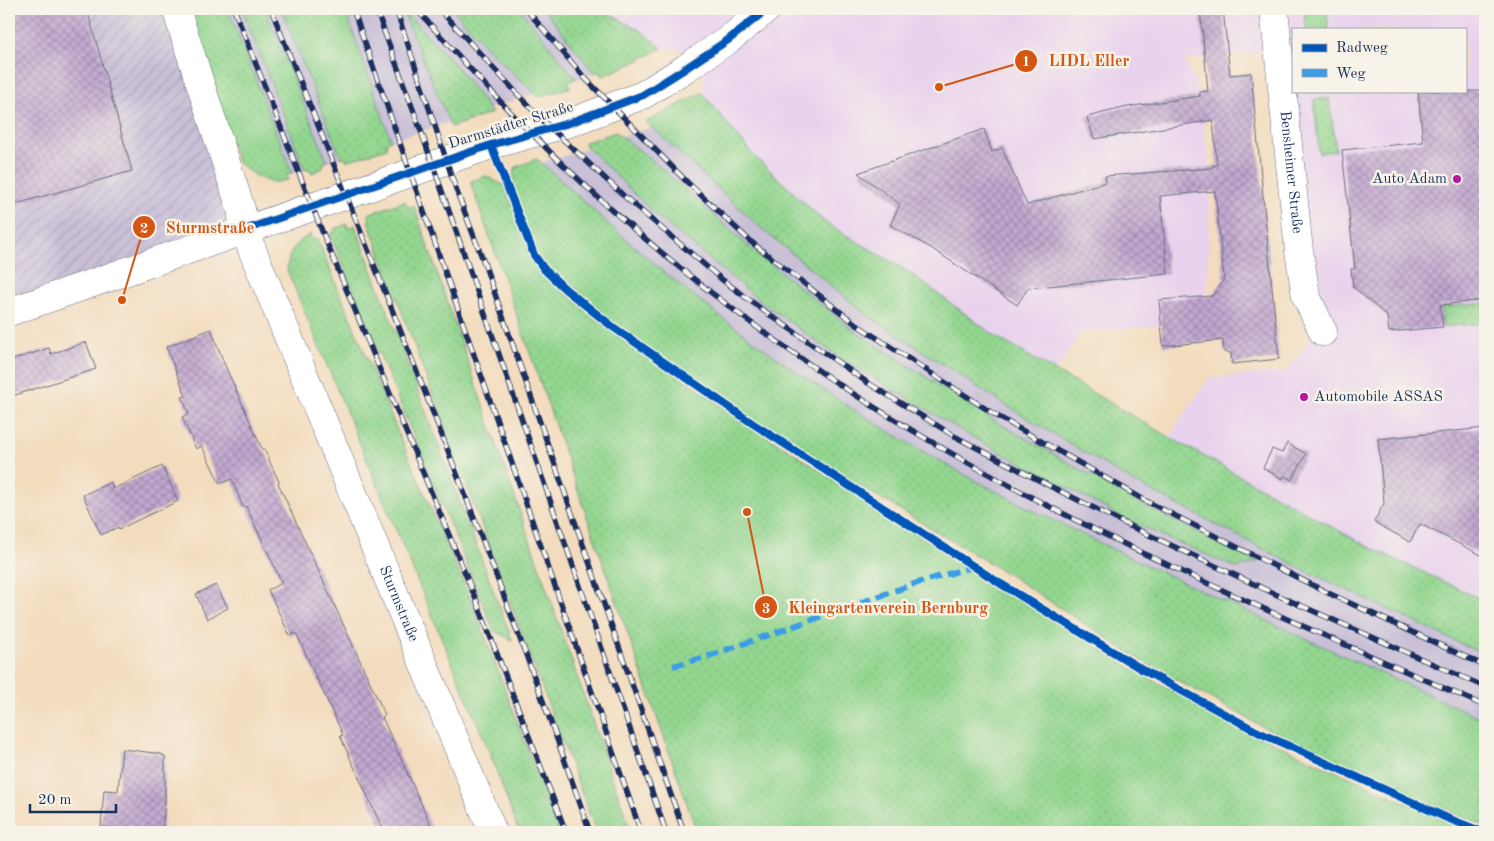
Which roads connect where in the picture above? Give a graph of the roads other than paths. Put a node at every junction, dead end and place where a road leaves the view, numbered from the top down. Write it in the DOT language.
graph roads {
  1 [pos="176,9"];
  2 [pos="767,9"];
  3 [pos="1274,9"];
  4 [pos="244,230"];
  5 [pos="9,312"];
  6 [pos="1323,332"];
  7 [pos="493,832"];
  1 -- 4 [label="street, Sturmstraße"];
  2 -- 4 [label="street, Darmstädter Straße"];
  3 -- 6 [label="street, Bensheimer Straße"];
  4 -- 5 [label="street, Darmstädter Straße"];
  4 -- 7 [label="street, Sturmstraße"];
}
